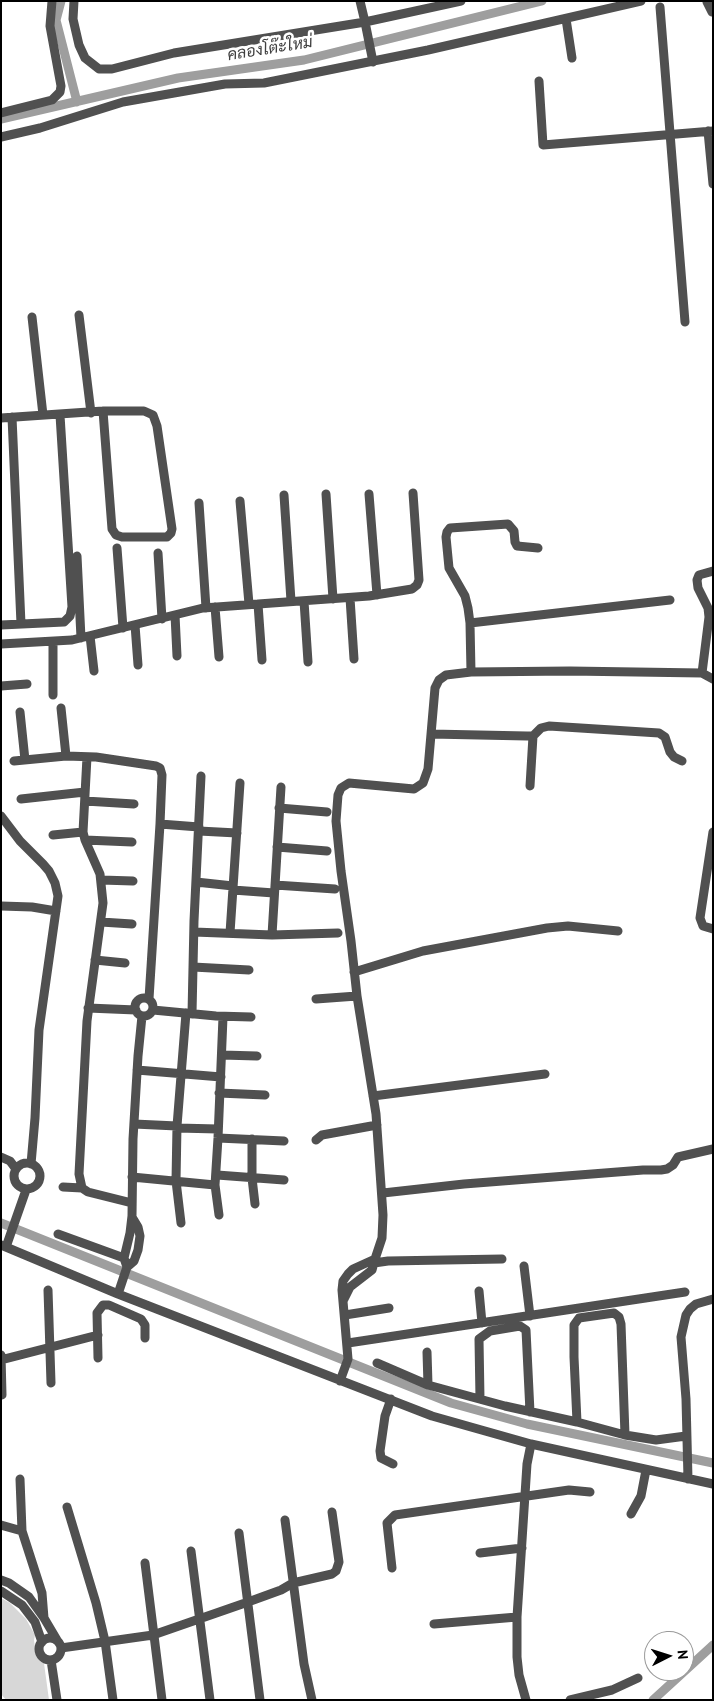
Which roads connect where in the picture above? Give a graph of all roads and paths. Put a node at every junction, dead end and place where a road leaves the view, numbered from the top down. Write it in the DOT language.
graph roads {
  1 [pos="52,1"];
  2 [pos="74,1"];
  3 [pos="360,1"];
  4 [pos="461,1"];
  5 [pos="641,1"];
  6 [pos="707,2"];
  7 [pos="660,7"];
  8 [pos="713,12"];
  9 [pos="566,19"];
  10 [pos="366,25"];
  11 [pos="572,58"];
  12 [pos="373,62"];
  13 [pos="539,81"];
  14 [pos="1,113"];
  15 [pos="711,131"];
  16 [pos="670,135"];
  17 [pos="1,137"];
  18 [pos="713,184"];
  19 [pos="79,315"];
  20 [pos="32,317"];
  21 [pos="684,322"];
  22 [pos="103,412"];
  23 [pos="91,413"];
  24 [pos="43,415"];
  25 [pos="60,415"];
  26 [pos="12,417"];
  27 [pos="1,418"];
  28 [pos="413,493"];
  29 [pos="326,494"];
  30 [pos="369,494"];
  31 [pos="284,495"];
  32 [pos="240,501"];
  33 [pos="199,503"];
  34 [pos="117,548"];
  35 [pos="538,548"];
  36 [pos="158,553"];
  37 [pos="77,556"];
  38 [pos="713,571"];
  39 [pos="377,595"];
  40 [pos="350,598"];
  41 [pos="333,599"];
  42 [pos="670,600"];
  43 [pos="291,601"];
  44 [pos="304,601"];
  45 [pos="254,604"];
  46 [pos="211,607"];
  47 [pos="175,615"];
  48 [pos="162,619"];
  49 [pos="470,623"];
  50 [pos="22,624"];
  51 [pos="1,625"];
  52 [pos="136,625"];
  53 [pos="123,628"];
  54 [pos="90,636"];
  55 [pos="81,638"];
  56 [pos="52,642"];
  57 [pos="1,644"];
  58 [pos="177,656"];
  59 [pos="220,656"];
  60 [pos="354,659"];
  61 [pos="262,660"];
  62 [pos="308,662"];
  63 [pos="138,665"];
  64 [pos="94,670"];
  65 [pos="471,672"];
  66 [pos="702,673"];
  67 [pos="713,678"];
  68 [pos="27,684"];
  69 [pos="1,686"];
  70 [pos="53,695"];
  71 [pos="61,708"];
  72 [pos="20,712"];
  73 [pos="431,734"];
  74 [pos="533,736"];
  75 [pos="66,756"];
  76 [pos="87,757"];
  77 [pos="25,760"];
  78 [pos="14,761"];
  79 [pos="682,761"];
  80 [pos="201,776"];
  81 [pos="240,783"];
  82 [pos="530,786"];
  83 [pos="281,787"];
  84 [pos="85,797"];
  85 [pos="21,799"];
  86 [pos="134,804"];
  87 [pos="280,808"];
  88 [pos="326,812"];
  89 [pos="1,816"];
  90 [pos="160,824"];
  91 [pos="199,829"];
  92 [pos="713,832"];
  93 [pos="237,833"];
  94 [pos="53,835"];
  95 [pos="84,836"];
  96 [pos="132,842"];
  97 [pos="277,847"];
  98 [pos="327,851"];
  99 [pos="102,880"];
  100 [pos="133,881"];
  101 [pos="196,882"];
  102 [pos="233,888"];
  103 [pos="274,889"];
  104 [pos="335,889"];
  105 [pos="1,906"];
  106 [pos="56,911"];
  107 [pos="101,922"];
  108 [pos="132,924"];
  109 [pos="713,929"];
  110 [pos="618,931"];
  111 [pos="194,932"];
  112 [pos="230,933"];
  113 [pos="338,933"];
  114 [pos="272,935"];
  115 [pos="94,960"];
  116 [pos="125,963"];
  117 [pos="193,967"];
  118 [pos="249,970"];
  119 [pos="354,972"];
  120 [pos="356,996"];
  121 [pos="149,999"];
  122 [pos="316,999"];
  123 [pos="88,1008"];
  124 [pos="153,1010"];
  125 [pos="139,1013"];
  126 [pos="189,1014"];
  127 [pos="223,1016"];
  128 [pos="251,1017"];
  129 [pos="222,1055"];
  130 [pos="257,1056"];
  131 [pos="137,1070"];
  132 [pos="181,1074"];
  133 [pos="545,1074"];
  134 [pos="221,1077"];
  135 [pos="219,1093"];
  136 [pos="264,1095"];
  137 [pos="373,1096"];
  138 [pos="134,1124"];
  139 [pos="377,1125"];
  140 [pos="177,1127"];
  141 [pos="218,1133"];
  142 [pos="252,1139"];
  143 [pos="316,1140"];
  144 [pos="284,1141"];
  145 [pos="713,1149"];
  146 [pos="1,1157"];
  147 [pos="31,1164"];
  148 [pos="16,1169"];
  149 [pos="217,1175"];
  150 [pos="132,1178"];
  151 [pos="252,1178"];
  152 [pos="284,1180"];
  153 [pos="176,1181"];
  154 [pos="215,1185"];
  155 [pos="63,1187"];
  156 [pos="82,1188"];
  157 [pos="26,1190"];
  158 [pos="382,1193"];
  159 [pos="132,1203"];
  160 [pos="255,1204"];
  161 [pos="219,1215"];
  162 [pos="181,1223"];
  163 [pos="58,1234"];
  164 [pos="5,1244"];
  165 [pos="502,1258"];
  166 [pos="375,1261"];
  167 [pos="125,1265"];
  168 [pos="524,1266"];
  169 [pos="48,1290"];
  170 [pos="479,1291"];
  171 [pos="685,1292"];
  172 [pos="118,1294"];
  173 [pos="711,1300"];
  174 [pos="388,1308"];
  175 [pos="345,1315"];
  176 [pos="530,1316"];
  177 [pos="482,1323"];
  178 [pos="98,1335"];
  179 [pos="145,1338"];
  180 [pos="348,1343"];
  181 [pos="49,1347"];
  182 [pos="427,1352"];
  183 [pos="1,1355"];
  184 [pos="98,1358"];
  185 [pos="1,1360"];
  186 [pos="377,1363"];
  187 [pos="342,1377"];
  188 [pos="51,1383"];
  189 [pos="428,1384"];
  190 [pos="2,1395"];
  191 [pos="391,1399"];
  192 [pos="480,1399"];
  193 [pos="530,1412"];
  194 [pos="577,1422"];
  195 [pos="625,1435"];
  196 [pos="686,1436"];
  197 [pos="531,1444"];
  198 [pos="393,1464"];
  199 [pos="646,1470"];
  200 [pos="20,1479"];
  201 [pos="688,1479"];
  202 [pos="713,1484"];
  203 [pos="590,1492"];
  204 [pos="526,1495"];
  205 [pos="67,1507"];
  206 [pos="332,1512"];
  207 [pos="631,1514"];
  208 [pos="285,1520"];
  209 [pos="1,1525"];
  210 [pos="22,1531"];
  211 [pos="239,1533"];
  212 [pos="522,1548"];
  213 [pos="191,1551"];
  214 [pos="480,1553"];
  215 [pos="145,1563"];
  216 [pos="392,1568"];
  217 [pos="1,1580"];
  218 [pos="293,1583"];
  219 [pos="1,1591"];
  220 [pos="248,1602"];
  221 [pos="517,1617"];
  222 [pos="44,1618"];
  223 [pos="200,1620"];
  224 [pos="434,1624"];
  225 [pos="153,1635"];
  226 [pos="105,1641"];
  227 [pos="42,1642"];
  228 [pos="59,1644"];
  229 [pos="51,1660"];
  230 [pos="638,1678"];
  231 [pos="57,1700"];
  232 [pos="113,1700"];
  233 [pos="162,1700"];
  234 [pos="210,1700"];
  235 [pos="260,1700"];
  236 [pos="312,1700"];
  237 [pos="526,1700"];
  238 [pos="570,1700"];
  1 -- 14 [label="street"];
  2 -- 10 [label="street"];
  3 -- 10 [label="street"];
  4 -- 10 [label="street"];
  5 -- 9 [label="street"];
  6 -- 8 [label="street"];
  7 -- 16 [label="street"];
  9 -- 11 [label="street"];
  9 -- 12 [label="street"];
  10 -- 12 [label="street"];
  12 -- 17 [label="street"];
  13 -- 16 [label="street"];
  15 -- 16 [label="street"];
  15 -- 18 [label="street"];
  16 -- 21 [label="street"];
  19 -- 23 [label="street"];
  20 -- 24 [label="street"];
  22 -- 22 [label="street"];
  22 -- 23 [label="street"];
  23 -- 25 [label="street"];
  24 -- 25 [label="street"];
  24 -- 26 [label="street"];
  25 -- 50 [label="street"];
  26 -- 27 [label="street"];
  26 -- 50 [label="street"];
  28 -- 39 [label="street"];
  29 -- 41 [label="street"];
  30 -- 39 [label="street"];
  31 -- 43 [label="street"];
  32 -- 45 [label="street"];
  33 -- 46 [label="street"];
  34 -- 53 [label="street"];
  35 -- 49 [label="street"];
  36 -- 48 [label="street"];
  37 -- 55 [label="street"];
  38 -- 66 [label="street"];
  39 -- 40 [label="street"];
  40 -- 41 [label="street"];
  40 -- 60 [label="street"];
  41 -- 44 [label="street"];
  42 -- 49 [label="street"];
  43 -- 44 [label="street"];
  43 -- 45 [label="street"];
  44 -- 62 [label="street"];
  45 -- 46 [label="street"];
  45 -- 61 [label="street"];
  46 -- 47 [label="street"];
  46 -- 59 [label="street"];
  47 -- 48 [label="street"];
  47 -- 58 [label="street"];
  48 -- 52 [label="street"];
  49 -- 65 [label="street"];
  50 -- 51 [label="street"];
  52 -- 53 [label="street"];
  52 -- 63 [label="street"];
  53 -- 54 [label="street"];
  54 -- 55 [label="street"];
  54 -- 64 [label="street"];
  55 -- 56 [label="street"];
  56 -- 57 [label="street"];
  56 -- 70 [label="street"];
  65 -- 66 [label="street"];
  65 -- 73 [label="street"];
  66 -- 67 [label="street"];
  68 -- 69 [label="street"];
  71 -- 75 [label="street"];
  72 -- 77 [label="street"];
  73 -- 74 [label="street"];
  73 -- 119 [label="street"];
  74 -- 79 [label="street"];
  74 -- 82 [label="street"];
  75 -- 76 [label="street"];
  75 -- 77 [label="street"];
  76 -- 84 [label="street"];
  76 -- 90 [label="street"];
  77 -- 78 [label="street"];
  80 -- 91 [label="street"];
  81 -- 93 [label="street"];
  83 -- 87 [label="street"];
  84 -- 85 [label="street"];
  84 -- 86 [label="street"];
  84 -- 95 [label="street"];
  87 -- 88 [label="street"];
  87 -- 97 [label="street"];
  89 -- 106 [label="street"];
  90 -- 91 [label="street"];
  90 -- 121 [label="street"];
  91 -- 93 [label="street"];
  91 -- 101 [label="street"];
  92 -- 109 [label="street"];
  93 -- 102 [label="street"];
  94 -- 95 [label="street"];
  95 -- 96 [label="street"];
  95 -- 99 [label="street"];
  97 -- 98 [label="street"];
  97 -- 103 [label="street"];
  99 -- 100 [label="street"];
  99 -- 107 [label="street"];
  101 -- 102 [label="street"];
  101 -- 111 [label="street"];
  102 -- 103 [label="street"];
  102 -- 112 [label="street"];
  103 -- 104 [label="street"];
  103 -- 114 [label="street"];
  105 -- 106 [label="street"];
  106 -- 147 [label="street"];
  107 -- 108 [label="street"];
  107 -- 115 [label="street"];
  110 -- 119 [label="street"];
  111 -- 112 [label="street"];
  111 -- 117 [label="street"];
  112 -- 114 [label="street"];
  113 -- 114 [label="street"];
  115 -- 116 [label="street"];
  115 -- 123 [label="street"];
  117 -- 118 [label="street"];
  117 -- 126 [label="street"];
  119 -- 120 [label="street"];
  120 -- 122 [label="street"];
  120 -- 137 [label="street"];
  121 -- 124 [label="street"];
  121 -- 125 [label="street"];
  123 -- 125 [label="street"];
  123 -- 156 [label="street"];
  124 -- 125 [label="street"];
  124 -- 126 [label="street"];
  125 -- 131 [label="street"];
  126 -- 127 [label="street"];
  126 -- 132 [label="street"];
  127 -- 128 [label="street"];
  127 -- 129 [label="street"];
  129 -- 130 [label="street"];
  129 -- 134 [label="street"];
  131 -- 132 [label="street"];
  131 -- 138 [label="street"];
  132 -- 134 [label="street"];
  132 -- 140 [label="street"];
  133 -- 137 [label="street"];
  134 -- 135 [label="street"];
  135 -- 136 [label="street"];
  135 -- 141 [label="street"];
  137 -- 139 [label="street"];
  138 -- 140 [label="street"];
  138 -- 150 [label="street"];
  139 -- 143 [label="street"];
  139 -- 158 [label="street"];
  140 -- 141 [label="street"];
  140 -- 153 [label="street"];
  141 -- 142 [label="street"];
  141 -- 149 [label="street"];
  142 -- 144 [label="street"];
  142 -- 151 [label="street"];
  145 -- 158 [label="street"];
  146 -- 148 [label="street"];
  147 -- 148 [label="street"];
  147 -- 157 [label="street"];
  148 -- 157 [label="street"];
  149 -- 151 [label="street"];
  149 -- 154 [label="street"];
  150 -- 153 [label="street"];
  150 -- 159 [label="street"];
  151 -- 152 [label="street"];
  151 -- 160 [label="street"];
  153 -- 154 [label="street"];
  153 -- 162 [label="street"];
  154 -- 161 [label="street"];
  155 -- 156 [label="street"];
  156 -- 159 [label="street"];
  157 -- 164 [label="street"];
  158 -- 166 [label="street"];
  159 -- 167 [label="street"];
  163 -- 167 [label="street"];
  164 -- 172 [label="street"];
  165 -- 166 [label="street"];
  166 -- 175 [label="street"];
  167 -- 172 [label="street"];
  168 -- 176 [label="street"];
  169 -- 181 [label="street"];
  170 -- 177 [label="street"];
  171 -- 176 [label="street"];
  172 -- 187 [label="street"];
  173 -- 196 [label="street"];
  174 -- 175 [label="street"];
  175 -- 180 [label="street"];
  176 -- 177 [label="street"];
  177 -- 180 [label="street"];
  178 -- 179 [label="street"];
  178 -- 181 [label="street"];
  178 -- 184 [label="street"];
  180 -- 187 [label="street"];
  181 -- 185 [label="street"];
  181 -- 188 [label="street"];
  182 -- 189 [label="street"];
  183 -- 185 [label="street"];
  185 -- 190 [label="street"];
  186 -- 189 [label="street"];
  187 -- 191 [label="street"];
  189 -- 192 [label="street"];
  191 -- 197 [label="street"];
  191 -- 198 [label="street"];
  192 -- 193 [label="street"];
  192 -- 193 [label="street"];
  193 -- 194 [label="street"];
  194 -- 195 [label="street"];
  194 -- 195 [label="street"];
  195 -- 196 [label="street"];
  196 -- 201 [label="street"];
  197 -- 199 [label="street"];
  197 -- 204 [label="street"];
  199 -- 201 [label="street"];
  199 -- 207 [label="street"];
  200 -- 210 [label="street"];
  201 -- 202 [label="street"];
  203 -- 204 [label="street"];
  204 -- 212 [label="street"];
  204 -- 216 [label="street"];
  205 -- 226 [label="street"];
  206 -- 218 [label="street"];
  208 -- 218 [label="street"];
  209 -- 210 [label="street"];
  210 -- 222 [label="street"];
  211 -- 220 [label="street"];
  212 -- 214 [label="street"];
  212 -- 221 [label="street"];
  213 -- 223 [label="street"];
  215 -- 225 [label="street"];
  217 -- 222 [label="street"];
  218 -- 220 [label="street"];
  218 -- 236 [label="street"];
  219 -- 227 [label="street"];
  220 -- 223 [label="street"];
  220 -- 235 [label="street"];
  221 -- 224 [label="street"];
  221 -- 237 [label="street"];
  222 -- 228 [label="street"];
  223 -- 225 [label="street"];
  223 -- 234 [label="street"];
  225 -- 226 [label="street"];
  225 -- 233 [label="street"];
  226 -- 228 [label="street"];
  226 -- 232 [label="street"];
  227 -- 228 [label="street"];
  227 -- 229 [label="street"];
  228 -- 229 [label="street"];
  229 -- 231 [label="street"];
  230 -- 238 [label="street"];
}
